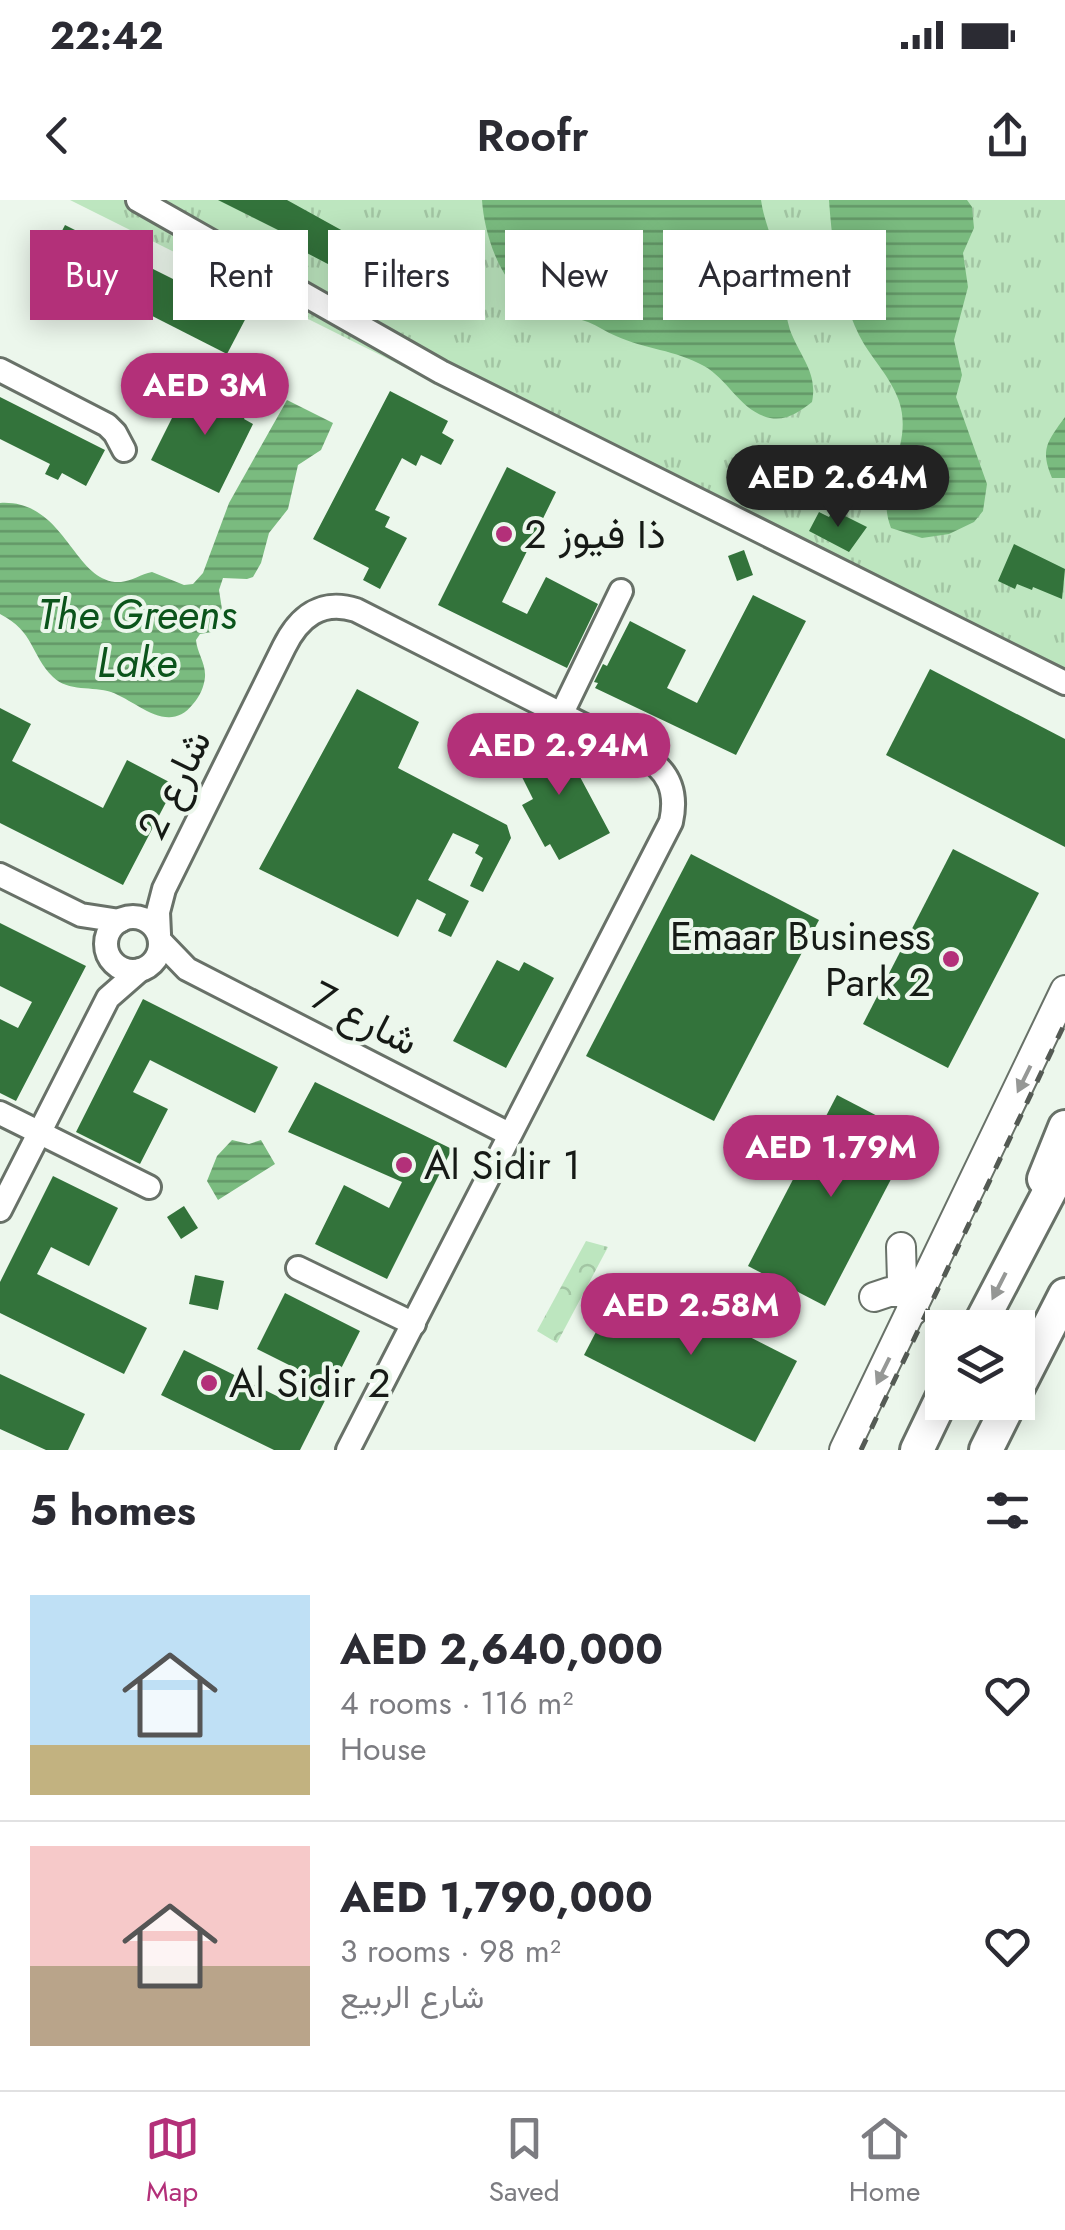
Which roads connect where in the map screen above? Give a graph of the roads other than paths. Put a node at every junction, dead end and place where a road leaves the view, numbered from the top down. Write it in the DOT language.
graph roads {
  1 [pos="138,200"];
  2 [pos="0,370"];
  3 [pos="124,450"];
  4 [pos="621,591"];
  5 [pos="1065,683"];
  6 [pos="561,714"];
  7 [pos="0,875"];
  8 [pos="164,889"];
  9 [pos="80,915"];
  10 [pos="124,919"];
  11 [pos="160,937"];
  12 [pos="108,951"];
  13 [pos="144,968"];
  14 [pos="187,969"];
  15 [pos="1065,990"];
  16 [pos="108,998"];
  17 [pos="0,1113"];
  18 [pos="1065,1127"];
  19 [pos="40,1132"];
  20 [pos="509,1134"];
  21 [pos="1065,1162"];
  22 [pos="149,1187"];
  23 [pos="0,1210"];
  24 [pos="1019,1244"];
  25 [pos="901,1247"];
  26 [pos="298,1268"];
  27 [pos="1065,1294"];
  28 [pos="874,1296"];
  29 [pos="909,1301"];
  30 [pos="987,1310"];
  31 [pos="414,1324"];
  32 [pos="1035,1354"];
  33 [pos="931,1420"];
  34 [pos="1001,1420"];
  35 [pos="348,1450"];
  36 [pos="844,1450"];
  37 [pos="917,1450"];
  38 [pos="986,1450"];
  1 -- 5 [label="street"];
  2 -- 3 [label="street"];
  4 -- 6 [label="street"];
  6 -- 8 [label="street, شارع 2"];
  6 -- 20 [label="street"];
  7 -- 9 [label="street"];
  8 -- 10 [label="street, شارع 2"];
  8 -- 11 [label="street, شارع 2"];
  9 -- 10 [label="street"];
  9 -- 12 [label="street"];
  10 -- 11 [label="street"];
  10 -- 12 [label="street"];
  11 -- 13 [label="street"];
  11 -- 14 [label="street, شارع 7"];
  12 -- 13 [label="street"];
  12 -- 16 [label="street"];
  13 -- 14 [label="street, شارع 7"];
  13 -- 16 [label="street"];
  14 -- 20 [label="street, شارع 7"];
  15 -- 29 [label="main road, one-way"];
  16 -- 19 [label="street"];
  17 -- 19 [label="street"];
  18 -- 24 [label="highway"];
  19 -- 22 [label="street"];
  19 -- 23 [label="street"];
  20 -- 31 [label="street"];
  21 -- 24 [label="highway"];
  24 -- 30 [label="highway, one-way"];
  25 -- 29 [label="main road"];
  26 -- 31 [label="street"];
  27 -- 32 [label="highway"];
  28 -- 29 [label="main road"];
  29 -- 36 [label="main road, one-way"];
  31 -- 35 [label="street"];
  33 -- 37 [label="highway"];
  34 -- 38 [label="highway"];
}
